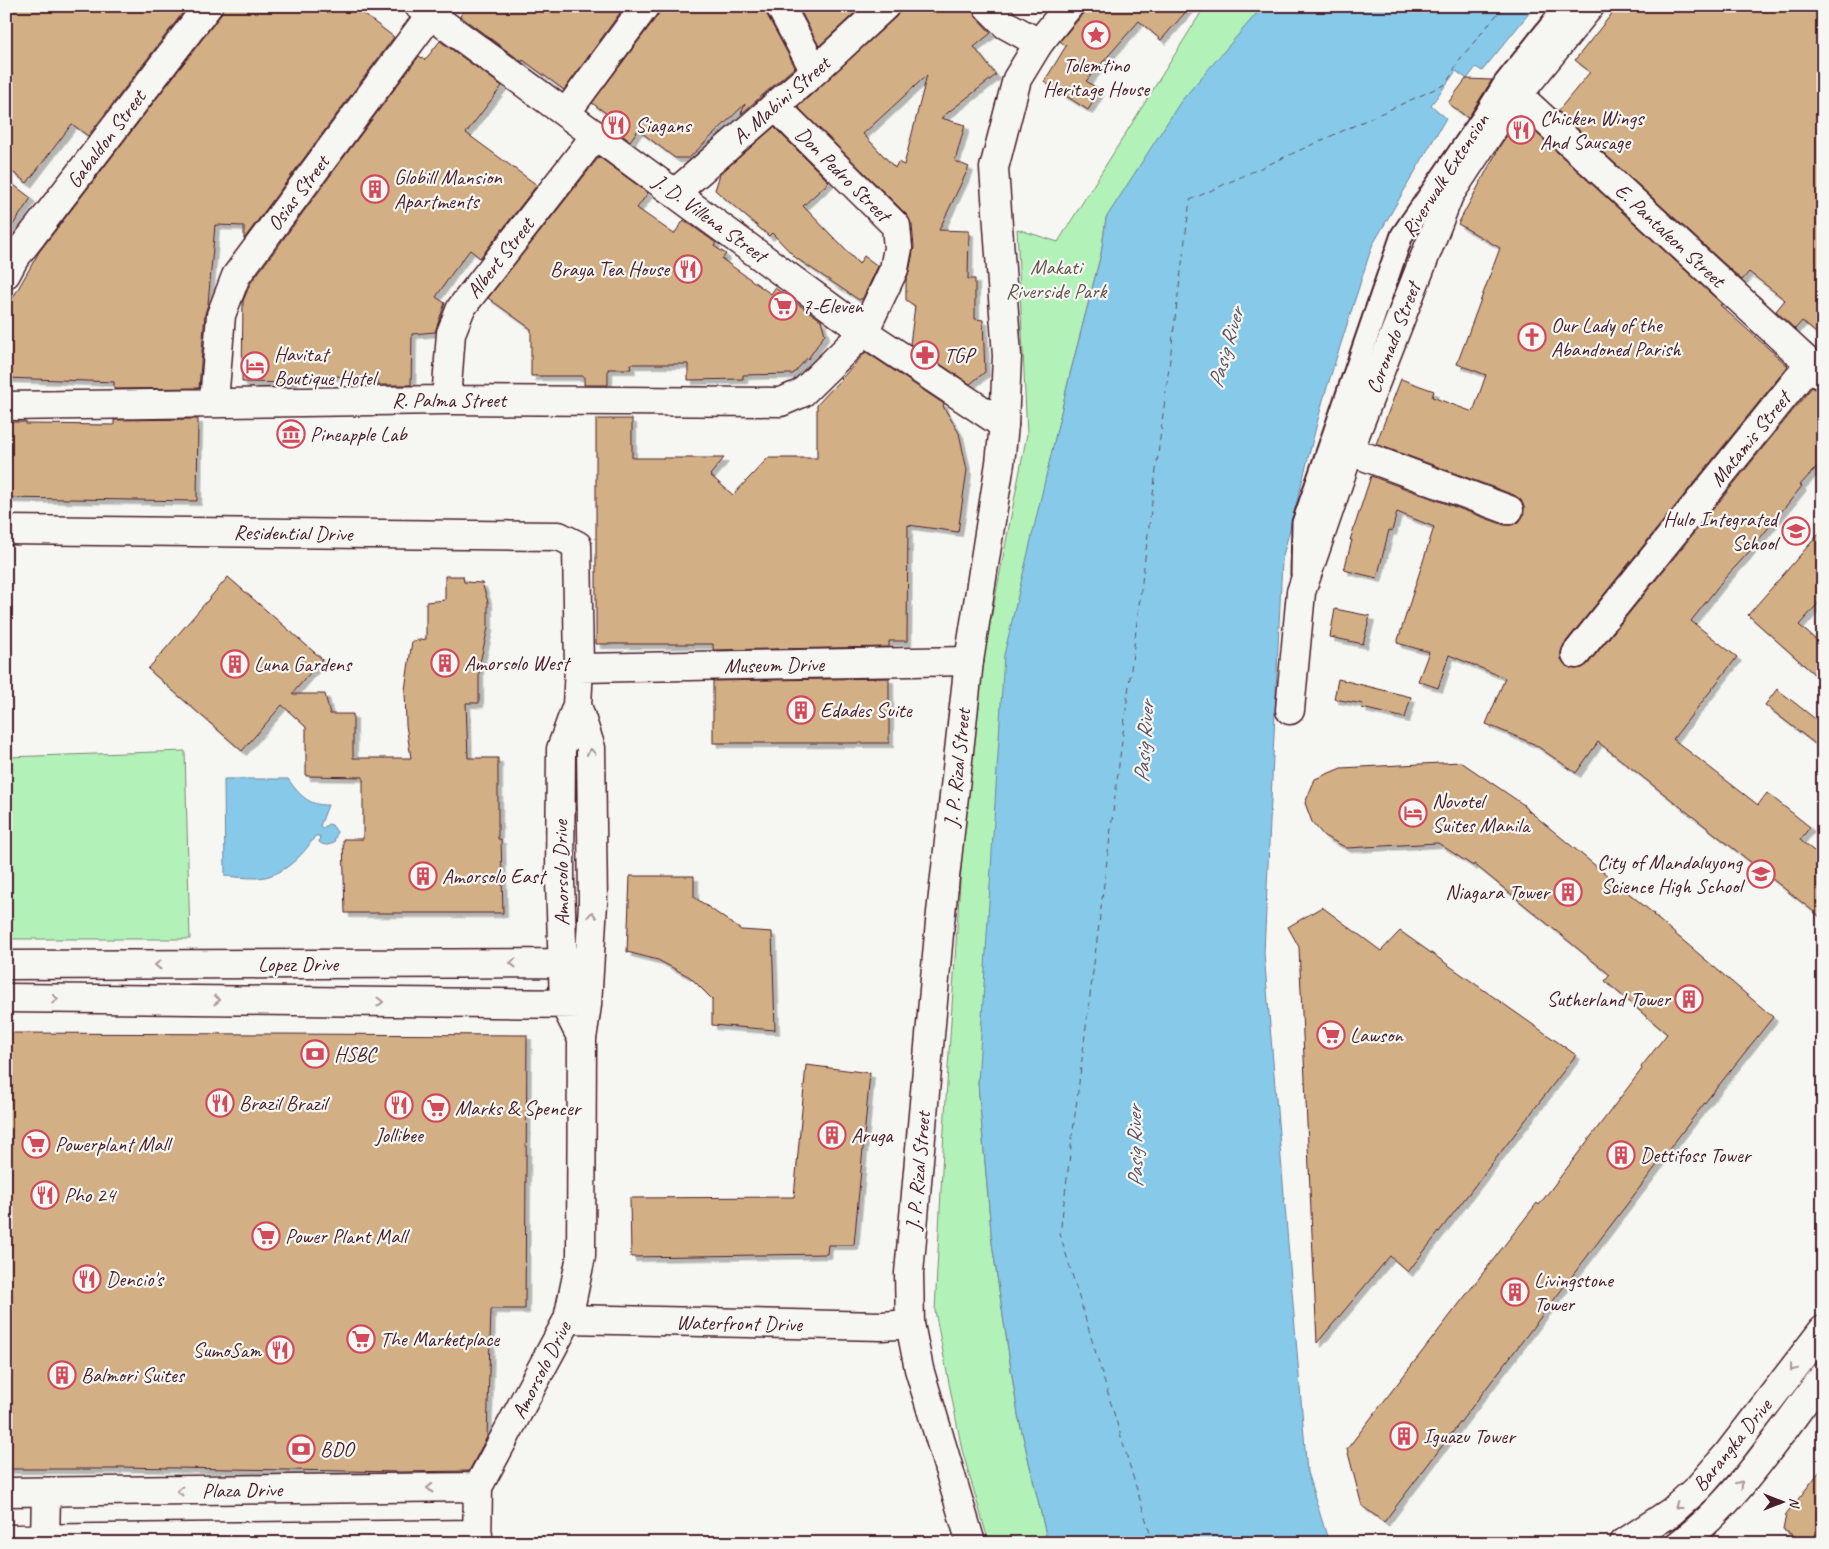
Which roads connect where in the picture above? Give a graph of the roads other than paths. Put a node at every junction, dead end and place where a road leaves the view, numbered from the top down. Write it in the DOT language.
graph roads {
  1 [pos="208,6"];
  2 [pos="645,6"];
  3 [pos="780,6"];
  4 [pos="886,6"];
  5 [pos="987,6"];
  6 [pos="1069,6"];
  7 [pos="1566,6"];
  8 [pos="1590,6"];
  9 [pos="429,9"];
  10 [pos="1039,43"];
  11 [pos="815,71"];
  12 [pos="1518,95"];
  13 [pos="775,106"];
  14 [pos="566,113"];
  15 [pos="596,135"];
  16 [pos="675,193"];
  17 [pos="6,274"];
  18 [pos="864,332"];
  19 [pos="1817,370"];
  20 [pos="446,400"];
  21 [pos="214,402"];
  22 [pos="6,406"];
  23 [pos="1004,425"];
  24 [pos="1350,451"];
  25 [pos="1509,510"];
  26 [pos="6,530"];
  27 [pos="577,545"];
  28 [pos="1301,592"];
  29 [pos="1576,654"];
  30 [pos="969,661"];
  31 [pos="579,668"];
  32 [pos="577,705"];
  33 [pos="1290,710"];
  34 [pos="561,963"];
  35 [pos="590,963"];
  36 [pos="6,966"];
  37 [pos="6,998"];
  38 [pos="576,1004"];
  39 [pos="568,1319"];
  40 [pos="910,1324"];
  41 [pos="1823,1330"];
  42 [pos="1823,1377"];
  43 [pos="478,1488"];
  44 [pos="6,1492"];
  45 [pos="46,1492"];
  46 [pos="6,1539"];
  47 [pos="478,1539"];
  48 [pos="45,1541"];
  49 [pos="971,1543"];
  50 [pos="1624,1543"];
  51 [pos="1681,1543"];
  1 -- 17 [label="street, Gabaldon Street"];
  2 -- 14 [label="street"];
  3 -- 11 [label="street"];
  4 -- 11 [label="street, A. Mabini Street"];
  5 -- 10 [label="street"];
  6 -- 10 [label="street, J. P. Rizal Street"];
  7 -- 28 [label="street, Riverwalk Extension"];
  8 -- 12 [label="street, Coronado Street"];
  9 -- 14 [label="street, J. D. Villena Street"];
  9 -- 21 [label="street, Osias Street"];
  10 -- 23 [label="street, J. P. Rizal Street"];
  11 -- 13 [label="street, A. Mabini Street"];
  12 -- 19 [label="street, E. Pantaleon Street"];
  12 -- 24 [label="street, Coronado Street"];
  13 -- 16 [label="street, A. Mabini Street"];
  13 -- 18 [label="street, Don Pedro Street"];
  14 -- 15 [label="street, J. D. Villena Street"];
  15 -- 16 [label="street, J. D. Villena Street"];
  15 -- 20 [label="street, Albert Street"];
  16 -- 18 [label="street, J. D. Villena Street"];
  18 -- 20 [label="street, R. Palma Street"];
  18 -- 23 [label="street, J. D. Villena Street"];
  19 -- 29 [label="street, Matamis Street"];
  20 -- 21 [label="street, R. Palma Street"];
  21 -- 22 [label="street, R. Palma Street"];
  23 -- 30 [label="street, J. P. Rizal Street"];
  24 -- 25 [label="street"];
  24 -- 28 [label="street, Coronado Street"];
  26 -- 27 [label="street, Residential Drive"];
  27 -- 31 [label="street, Amorsolo Drive"];
  28 -- 33 [label="street, Coronado Street"];
  30 -- 31 [label="street, Museum Drive"];
  30 -- 40 [label="street, J. P. Rizal Street"];
  31 -- 32 [label="street, Amorsolo Drive"];
  32 -- 34 [label="street, Amorsolo Drive"];
  35 -- 32 [label="street, Amorsolo Drive, one-way"];
  34 -- 35 [label="street, Lopez Drive"];
  34 -- 36 [label="street, Lopez Drive, one-way"];
  34 -- 38 [label="street, Amorsolo Drive"];
  35 -- 38 [label="street, Amorsolo Drive"];
  37 -- 38 [label="street, Lopez Drive, one-way"];
  38 -- 39 [label="street, Amorsolo Drive"];
  39 -- 40 [label="street, Waterfront Drive"];
  39 -- 43 [label="street, Amorsolo Drive"];
  40 -- 49 [label="street, J. P. Rizal Street"];
  41 -- 50 [label="street, Barangka Drive, one-way"];
  51 -- 42 [label="street, Barangka Drive, one-way"];
  43 -- 45 [label="street, Plaza Drive, one-way"];
  43 -- 47 [label="street, Amorsolo Drive"];
  44 -- 45 [label="street, Plaza Drive"];
  45 -- 48 [label="street"];
  46 -- 48 [label="street"];
  47 -- 48 [label="street"];
}
